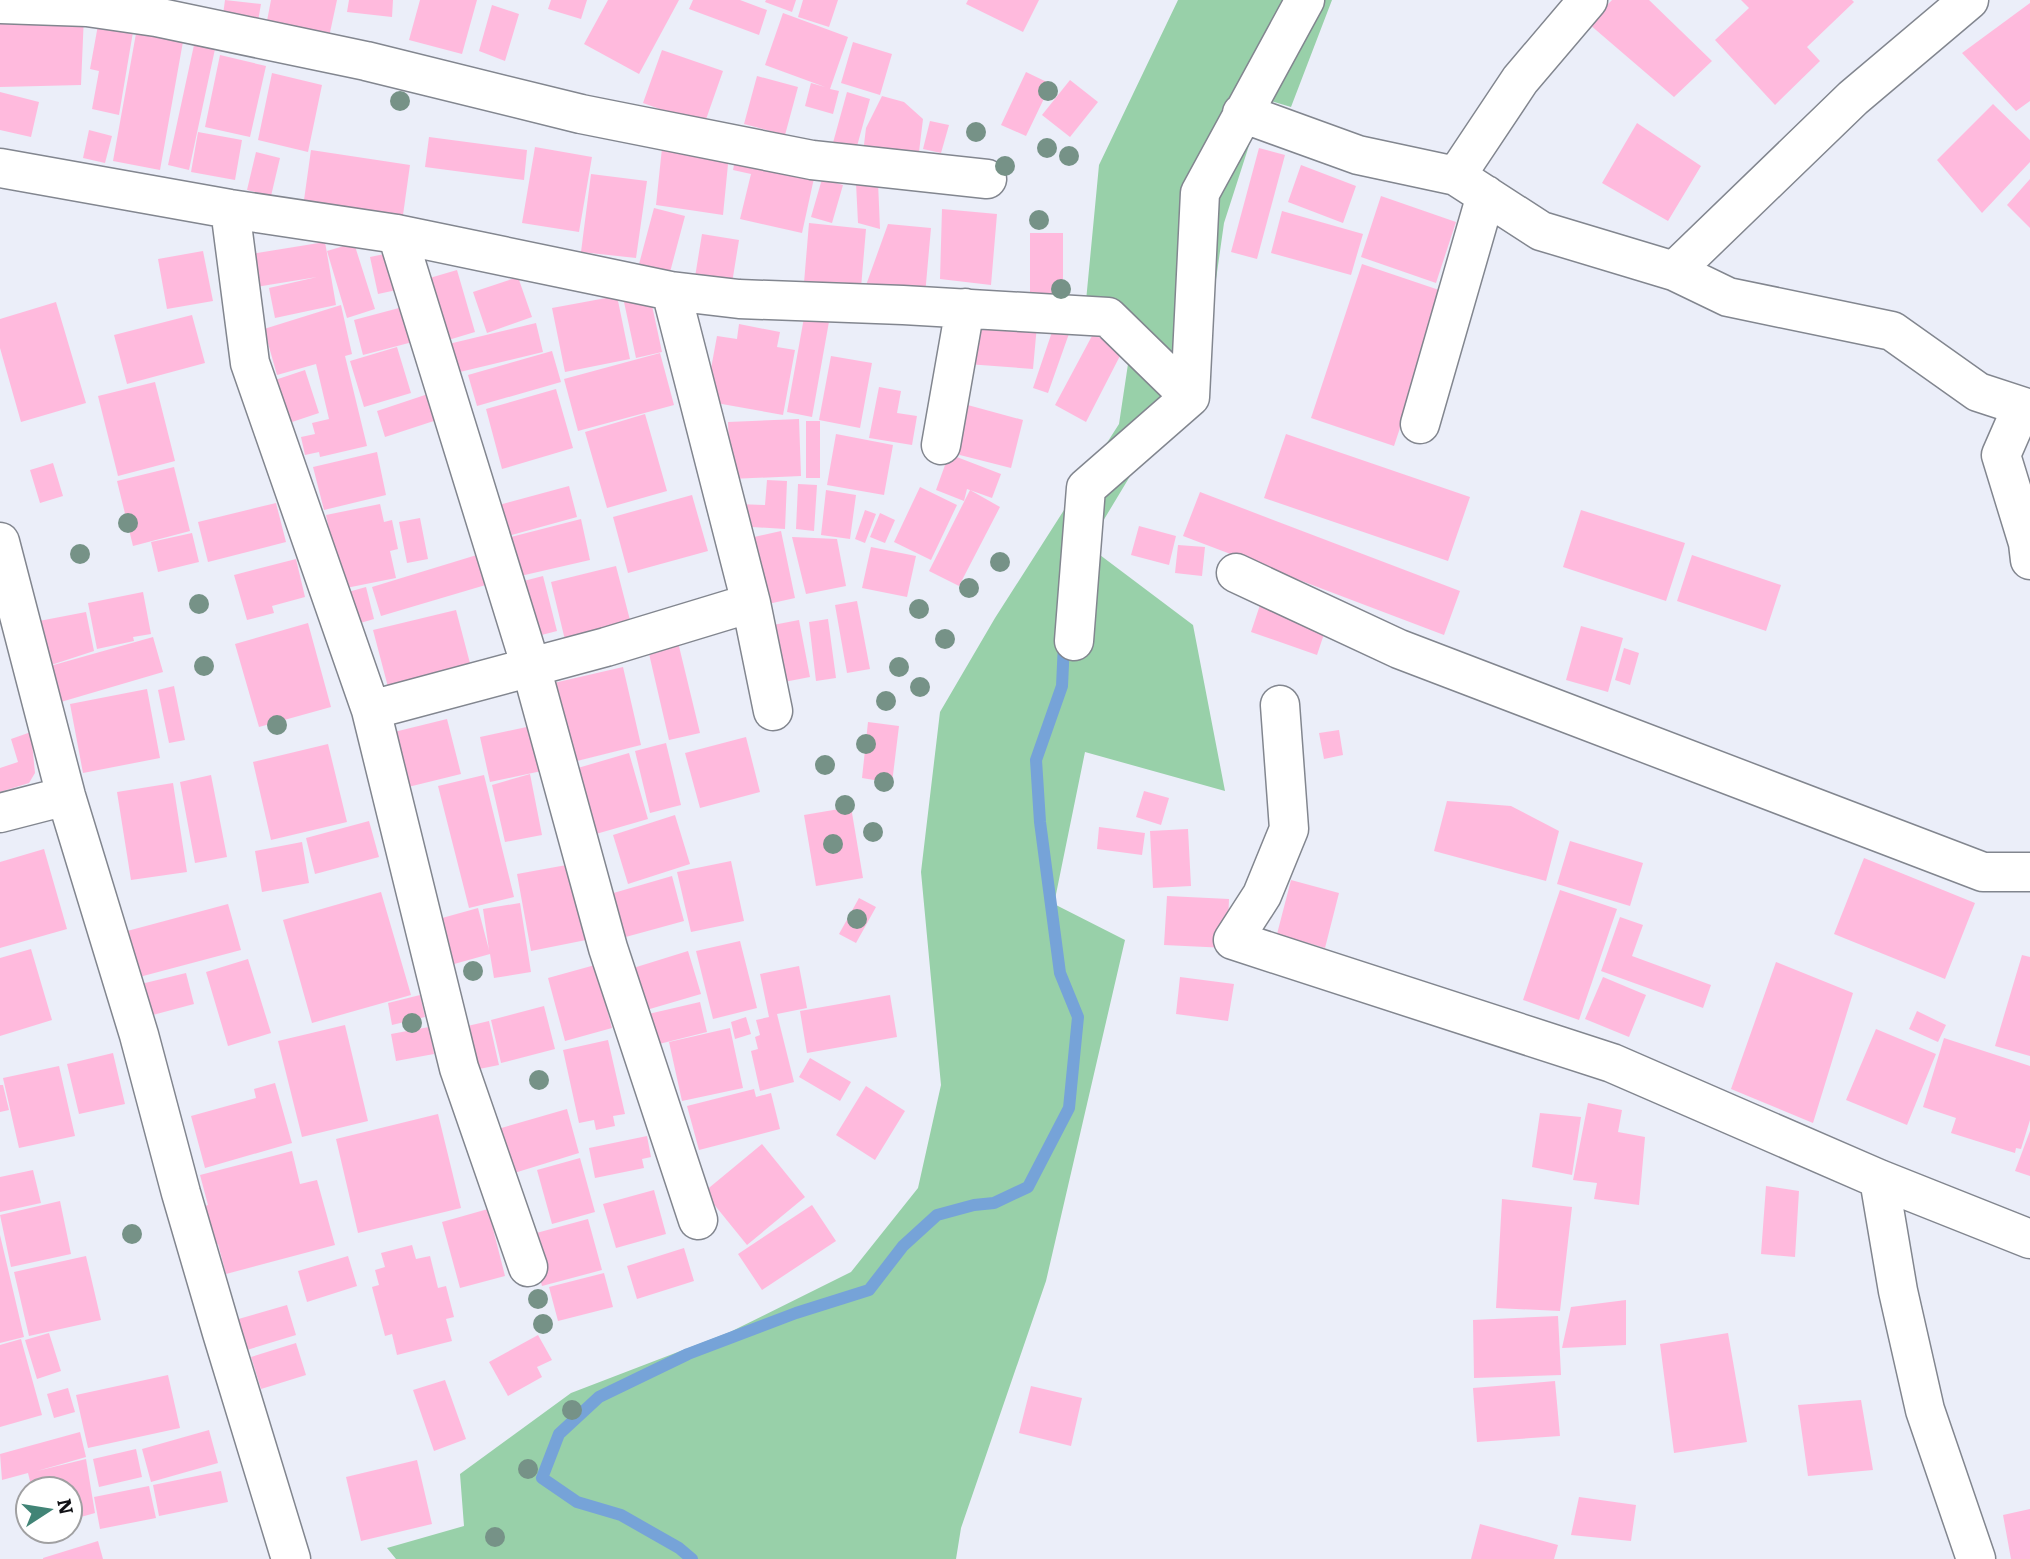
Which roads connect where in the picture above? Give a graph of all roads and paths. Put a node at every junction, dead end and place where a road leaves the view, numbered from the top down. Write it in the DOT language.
graph roads {
  1 [pos="1305,0"];
  2 [pos="1588,0"];
  3 [pos="1969,0"];
  4 [pos="0,4"];
  5 [pos="214,15"];
  6 [pos="1242,113"];
  7 [pos="0,168"];
  8 [pos="987,179"];
  9 [pos="1471,186"];
  10 [pos="230,209"];
  11 [pos="397,234"];
  12 [pos="1674,271"];
  13 [pos="671,291"];
  14 [pos="965,308"];
  15 [pos="1191,397"];
  16 [pos="2026,408"];
  17 [pos="1420,424"];
  18 [pos="941,445"];
  19 [pos="0,542"];
  20 [pos="2030,560"];
  21 [pos="1236,573"];
  22 [pos="751,603"];
  23 [pos="1074,640"];
  24 [pos="531,667"];
  25 [pos="1280,705"];
  26 [pos="371,710"];
  27 [pos="773,711"];
  28 [pos="66,796"];
  29 [pos="0,813"];
  30 [pos="2030,872"];
  31 [pos="1879,1179"];
  32 [pos="698,1220"];
  33 [pos="2030,1239"];
  34 [pos="528,1267"];
  35 [pos="291,1559"];
  36 [pos="1976,1559"];
  1 -- 6 [label="street"];
  2 -- 9 [label="street"];
  3 -- 12 [label="street"];
  4 -- 5 [label="street"];
  5 -- 8 [label="street"];
  6 -- 9 [label="street"];
  6 -- 15 [label="street"];
  7 -- 10 [label="street"];
  9 -- 12 [label="street"];
  9 -- 17 [label="street"];
  10 -- 11 [label="street"];
  10 -- 26 [label="street"];
  11 -- 13 [label="street"];
  11 -- 24 [label="street"];
  12 -- 16 [label="street"];
  13 -- 14 [label="street"];
  13 -- 22 [label="street"];
  14 -- 15 [label="street"];
  14 -- 18 [label="street"];
  15 -- 23 [label="street"];
  16 -- 20 [label="street"];
  19 -- 28 [label="street"];
  21 -- 30 [label="street"];
  22 -- 24 [label="street"];
  22 -- 27 [label="street"];
  24 -- 26 [label="street"];
  24 -- 32 [label="street"];
  25 -- 31 [label="street"];
  26 -- 34 [label="street"];
  28 -- 29 [label="street"];
  28 -- 35 [label="street"];
  31 -- 33 [label="street"];
  31 -- 36 [label="street"];
}
